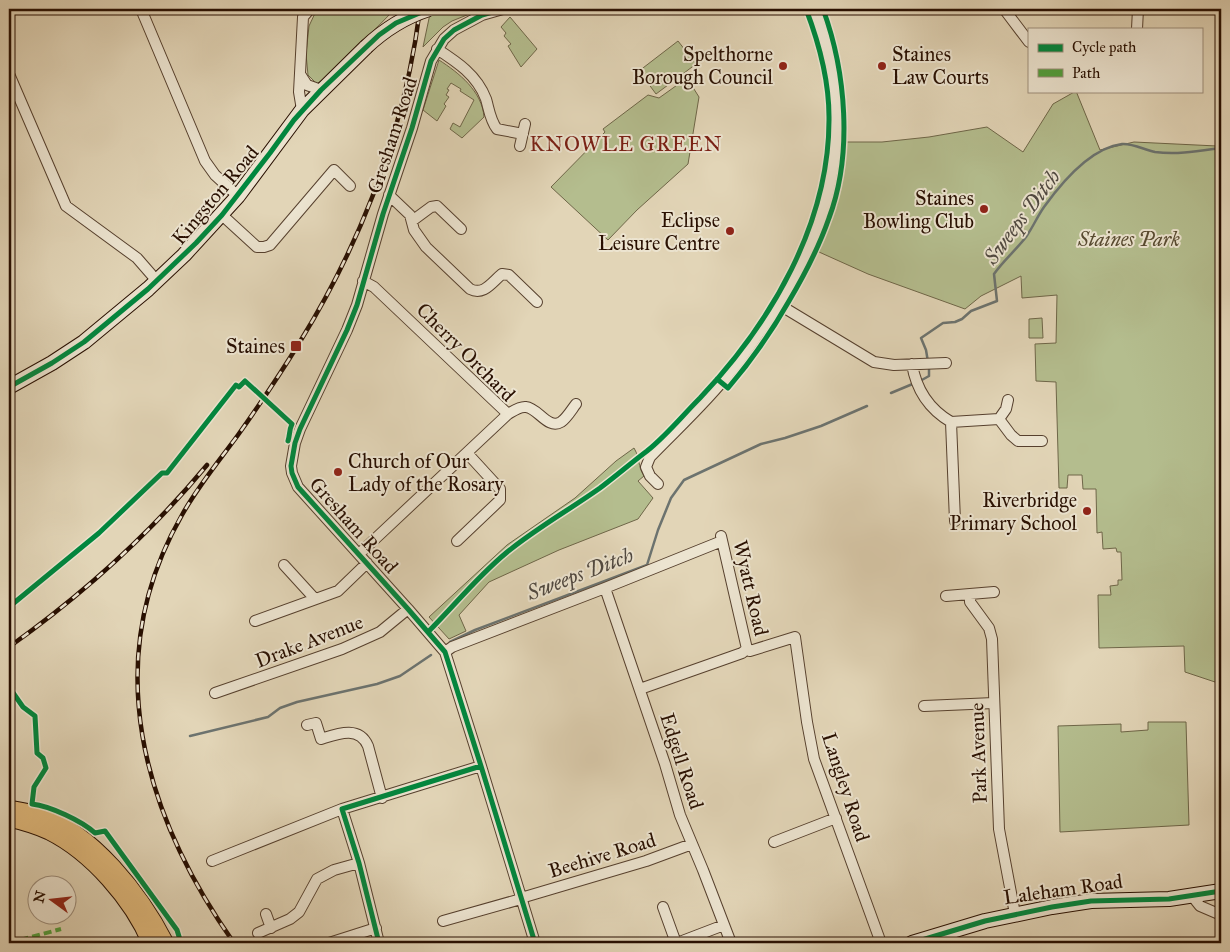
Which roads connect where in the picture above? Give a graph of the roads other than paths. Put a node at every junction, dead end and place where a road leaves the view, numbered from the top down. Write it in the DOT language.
graph roads {
  1 [pos="141,9"];
  2 [pos="310,9"];
  3 [pos="429,9"];
  4 [pos="503,9"];
  5 [pos="814,9"];
  6 [pos="1004,9"];
  7 [pos="1138,9"];
  8 [pos="303,13"];
  9 [pos="1137,28"];
  10 [pos="1028,41"];
  11 [pos="437,50"];
  12 [pos="300,73"];
  13 [pos="9,74"];
  14 [pos="321,90"];
  15 [pos="302,110"];
  16 [pos="520,146"];
  17 [pos="350,186"];
  18 [pos="389,195"];
  19 [pos="238,196"];
  20 [pos="222,215"];
  21 [pos="412,221"];
  22 [pos="461,229"];
  23 [pos="157,281"];
  24 [pos="363,281"];
  25 [pos="537,302"];
  26 [pos="778,304"];
  27 [pos="943,363"];
  28 [pos="912,364"];
  29 [pos="9,387"];
  30 [pos="1008,400"];
  31 [pos="576,404"];
  32 [pos="508,414"];
  33 [pos="999,419"];
  34 [pos="951,422"];
  35 [pos="1042,441"];
  36 [pos="466,453"];
  37 [pos="658,484"];
  38 [pos="955,521"];
  39 [pos="457,541"];
  40 [pos="359,554"];
  41 [pos="367,564"];
  42 [pos="284,565"];
  43 [pos="605,588"];
  44 [pos="994,592"];
  45 [pos="970,594"];
  46 [pos="946,596"];
  47 [pos="315,599"];
  48 [pos="408,609"];
  49 [pos="255,621"];
  50 [pos="795,637"];
  51 [pos="746,649"];
  52 [pos="444,652"];
  53 [pos="640,689"];
  54 [pos="215,693"];
  55 [pos="994,703"];
  56 [pos="924,706"];
  57 [pos="308,725"];
  58 [pos="481,766"];
  59 [pos="382,798"];
  60 [pos="9,808"];
  61 [pos="342,809"];
  62 [pos="836,818"];
  63 [pos="9,819"];
  64 [pos="774,842"];
  65 [pos="692,844"];
  66 [pos="212,861"];
  67 [pos="360,863"];
  68 [pos="1221,891"];
  69 [pos="1192,896"];
  70 [pos="521,898"];
  71 [pos="663,907"];
  72 [pos="266,914"];
  73 [pos="1015,914"];
  74 [pos="1221,915"];
  75 [pos="443,921"];
  76 [pos="724,925"];
  77 [pos="271,928"];
  78 [pos="376,928"];
  79 [pos="258,933"];
  80 [pos="918,942"];
  81 [pos="150,943"];
  82 [pos="166,943"];
  83 [pos="329,943"];
  84 [pos="379,943"];
  85 [pos="535,943"];
  86 [pos="676,943"];
  87 [pos="731,943"];
  88 [pos="881,943"];
  1 -- 19 [label="street"];
  2 -- 8 [label="street"];
  3 -- 14 [label="street, Kingston Road, bridge"];
  4 -- 11 [label="street, Gresham Road"];
  5 -- 26 [label="street"];
  6 -- 10 [label="street"];
  7 -- 9 [label="street"];
  8 -- 12 [label="street"];
  11 -- 16 [label="street"];
  11 -- 18 [label="street, Gresham Road"];
  12 -- 14 [label="street"];
  12 -- 15 [label="street"];
  13 -- 23 [label="street"];
  14 -- 15 [label="street, Kingston Road"];
  15 -- 19 [label="street, Kingston Road"];
  17 -- 20 [label="street"];
  18 -- 21 [label="street"];
  18 -- 24 [label="street, Gresham Road"];
  19 -- 20 [label="street, Kingston Road"];
  20 -- 23 [label="street, Kingston Road"];
  21 -- 22 [label="street"];
  21 -- 25 [label="street"];
  23 -- 29 [label="street, Kingston Road"];
  24 -- 32 [label="street, Cherry Orchard"];
  24 -- 40 [label="street, Gresham Road"];
  26 -- 28 [label="street"];
  26 -- 37 [label="street"];
  27 -- 28 [label="street"];
  28 -- 34 [label="street"];
  30 -- 33 [label="street"];
  31 -- 32 [label="street"];
  32 -- 36 [label="street, Cherry Orchard"];
  33 -- 34 [label="street"];
  33 -- 35 [label="street"];
  34 -- 38 [label="street"];
  36 -- 39 [label="street"];
  36 -- 40 [label="street, Cherry Orchard"];
  40 -- 41 [label="street, Gresham Road"];
  41 -- 47 [label="street"];
  41 -- 48 [label="street, Gresham Road"];
  42 -- 47 [label="street"];
  43 -- 51 [label="street, Wyatt Road"];
  43 -- 52 [label="street"];
  43 -- 53 [label="street, Edgell Road"];
  44 -- 45 [label="street"];
  45 -- 46 [label="street"];
  45 -- 55 [label="street, Park Avenue"];
  47 -- 49 [label="street"];
  48 -- 52 [label="street, Gresham Road"];
  48 -- 54 [label="street, Drake Avenue"];
  50 -- 51 [label="street, Wyatt Road"];
  50 -- 62 [label="street, Langley Road"];
  51 -- 53 [label="street, Wyatt Road"];
  52 -- 58 [label="street, Gresham Road"];
  53 -- 65 [label="street, Edgell Road"];
  55 -- 56 [label="street"];
  55 -- 73 [label="street, Park Avenue"];
  57 -- 59 [label="street"];
  58 -- 59 [label="street"];
  58 -- 70 [label="street, Gresham Road"];
  59 -- 61 [label="street"];
  60 -- 82 [label="main road"];
  61 -- 66 [label="street"];
  61 -- 67 [label="street"];
  62 -- 64 [label="street"];
  62 -- 88 [label="street, Langley Road"];
  63 -- 81 [label="main road"];
  65 -- 70 [label="street, Beehive Road"];
  65 -- 76 [label="street, Edgell Road"];
  67 -- 77 [label="street"];
  67 -- 78 [label="street"];
  68 -- 69 [label="street, Laleham Road"];
  69 -- 73 [label="street, Laleham Road"];
  69 -- 74 [label="street"];
  70 -- 75 [label="street, Beehive Road"];
  70 -- 85 [label="street, Gresham Road"];
  71 -- 86 [label="street"];
  72 -- 77 [label="street"];
  73 -- 80 [label="street, Laleham Road"];
  76 -- 86 [label="street"];
  76 -- 87 [label="street, Edgell Road"];
  77 -- 79 [label="street"];
  78 -- 83 [label="street"];
  78 -- 84 [label="street"];
}
